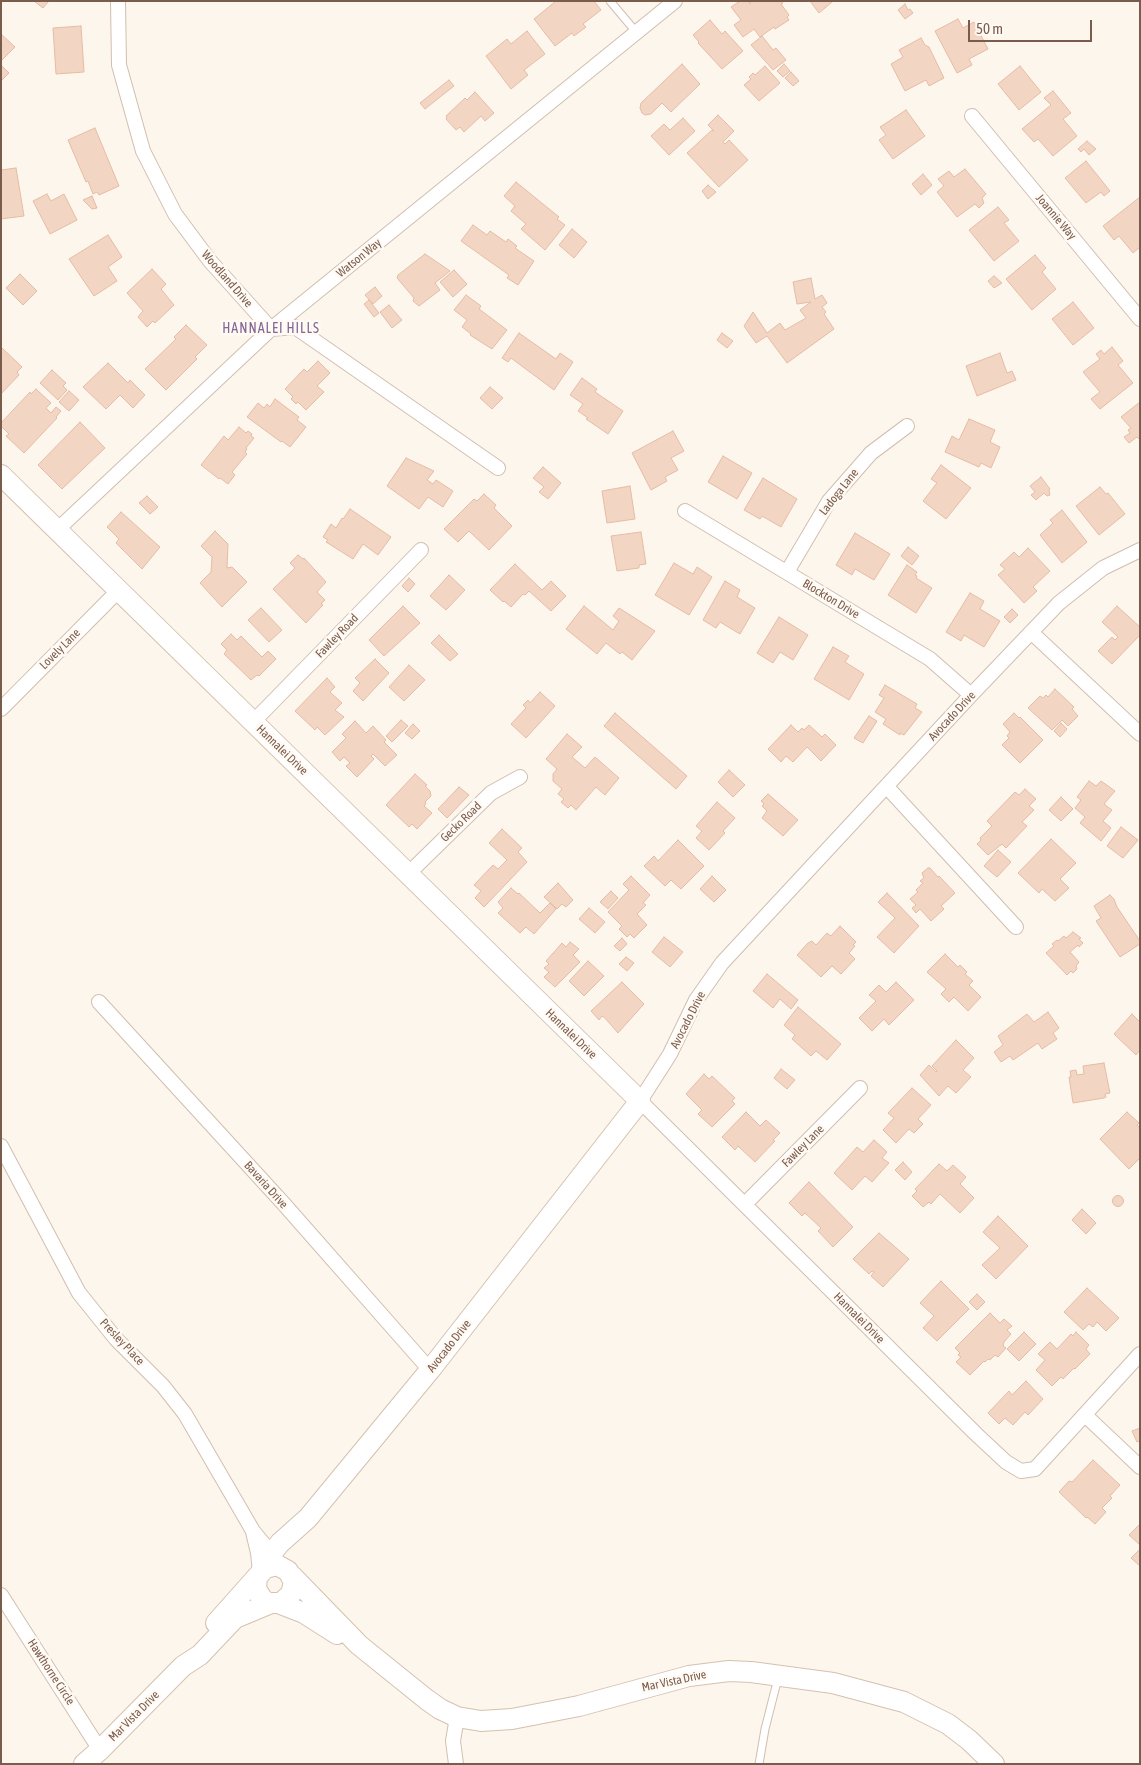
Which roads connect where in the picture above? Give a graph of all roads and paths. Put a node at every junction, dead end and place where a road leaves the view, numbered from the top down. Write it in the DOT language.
graph roads {
  1 [pos="118,1"];
  2 [pos="610,1"];
  3 [pos="674,1"];
  4 [pos="638,33"];
  5 [pos="972,116"];
  6 [pos="1140,319"];
  7 [pos="271,329"];
  8 [pos="907,426"];
  9 [pos="498,468"];
  10 [pos="1,475"];
  11 [pos="685,512"];
  12 [pos="57,530"];
  13 [pos="421,550"];
  14 [pos="1140,550"];
  15 [pos="787,572"];
  16 [pos="119,590"];
  17 [pos="1032,632"];
  18 [pos="971,695"];
  19 [pos="1,709"];
  20 [pos="253,722"];
  21 [pos="1140,734"];
  22 [pos="520,777"];
  23 [pos="887,786"];
  24 [pos="408,874"];
  25 [pos="1016,927"];
  26 [pos="100,1002"];
  27 [pos="860,1088"];
  28 [pos="640,1101"];
  29 [pos="1,1146"];
  30 [pos="745,1204"];
  31 [pos="1140,1354"];
  32 [pos="430,1370"];
  33 [pos="1085,1415"];
  34 [pos="1140,1467"];
  35 [pos="253,1531"];
  36 [pos="274,1569"];
  37 [pos="1,1595"];
  38 [pos="275,1603"];
  39 [pos="359,1645"];
  40 [pos="183,1666"];
  41 [pos="779,1675"];
  42 [pos="457,1717"];
  43 [pos="100,1750"];
  44 [pos="84,1764"];
  45 [pos="456,1764"];
  46 [pos="759,1764"];
  47 [pos="994,1764"];
  1 -- 7 [label="street, Woodland Drive"];
  2 -- 4 [label="lane"];
  3 -- 4 [label="street, Watson Way"];
  4 -- 7 [label="street, Watson Way"];
  5 -- 6 [label="street, Joannie Way"];
  7 -- 9 [label="street"];
  7 -- 12 [label="street, Watson Way"];
  8 -- 15 [label="street, Ladoga Lane"];
  10 -- 12 [label="street, Hannalei Drive"];
  11 -- 15 [label="street, Blockton Drive"];
  12 -- 16 [label="street, Hannalei Drive"];
  13 -- 20 [label="street, Fawley Road"];
  14 -- 17 [label="street, Avocado Drive"];
  15 -- 18 [label="street, Blockton Drive"];
  16 -- 19 [label="street, Lovely Lane"];
  16 -- 20 [label="street, Hannalei Drive"];
  17 -- 18 [label="street, Avocado Drive"];
  17 -- 21 [label="street"];
  18 -- 23 [label="street, Avocado Drive"];
  20 -- 24 [label="street, Hannalei Drive"];
  22 -- 24 [label="street, Gecko Road"];
  23 -- 25 [label="street"];
  23 -- 28 [label="street, Avocado Drive"];
  24 -- 28 [label="street, Hannalei Drive"];
  26 -- 32 [label="street, Bavaria Drive"];
  27 -- 30 [label="street, Fawley Lane"];
  28 -- 30 [label="street, Hannalei Drive"];
  28 -- 32 [label="street, Avocado Drive"];
  29 -- 35 [label="street, Presley Place"];
  30 -- 33 [label="street, Hannalei Drive"];
  31 -- 33 [label="street, Hannalei Drive"];
  32 -- 36 [label="street, Avocado Drive"];
  33 -- 34 [label="street"];
  35 -- 36 [label="street, Presley Place"];
  35 -- 36 [label="street, Presley Place"];
  36 -- 38 [label="street"];
  36 -- 38 [label="street, Avocado Drive"];
  36 -- 39 [label="street, Mar Vista Drive"];
  36 -- 40 [label="street, Mar Vista Drive"];
  37 -- 43 [label="street, Hawthorne Circle"];
  38 -- 39 [label="street, Mar Vista Drive"];
  38 -- 40 [label="street, Mar Vista Drive"];
  39 -- 42 [label="street, Mar Vista Drive"];
  40 -- 43 [label="street, Mar Vista Drive"];
  41 -- 42 [label="street, Mar Vista Drive"];
  41 -- 46 [label="lane"];
  41 -- 47 [label="street, Mar Vista Drive"];
  42 -- 45 [label="street"];
  43 -- 44 [label="street, Mar Vista Drive"];
}
